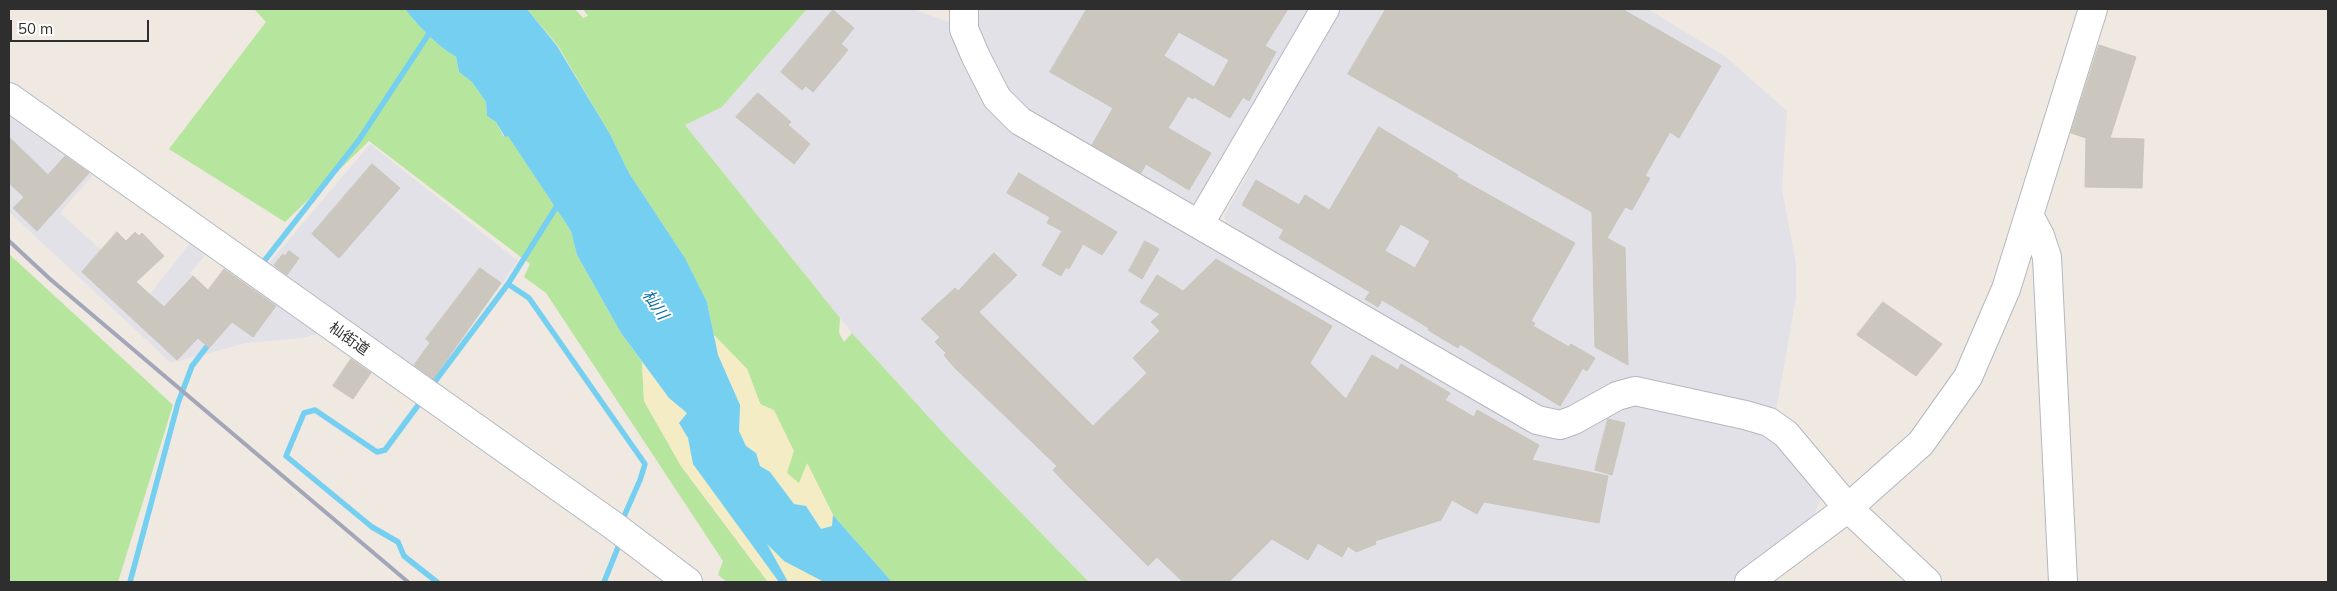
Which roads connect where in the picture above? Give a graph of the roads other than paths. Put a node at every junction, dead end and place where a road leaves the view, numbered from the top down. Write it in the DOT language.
graph roads {
  1 [pos="964,9"];
  2 [pos="1325,9"];
  3 [pos="2094,9"];
  4 [pos="9,97"];
  5 [pos="2029,215"];
  6 [pos="1200,223"];
  7 [pos="1848,508"];
  8 [pos="688,582"];
  9 [pos="1749,582"];
  10 [pos="1927,582"];
  11 [pos="2063,582"];
  1 -- 6 [label="street"];
  2 -- 6 [label="street"];
  3 -- 5 [label="street"];
  4 -- 8 [label="street, 杣街道"];
  5 -- 7 [label="street"];
  5 -- 11 [label="street"];
  6 -- 7 [label="street"];
  7 -- 9 [label="street"];
  7 -- 10 [label="street"];
}
